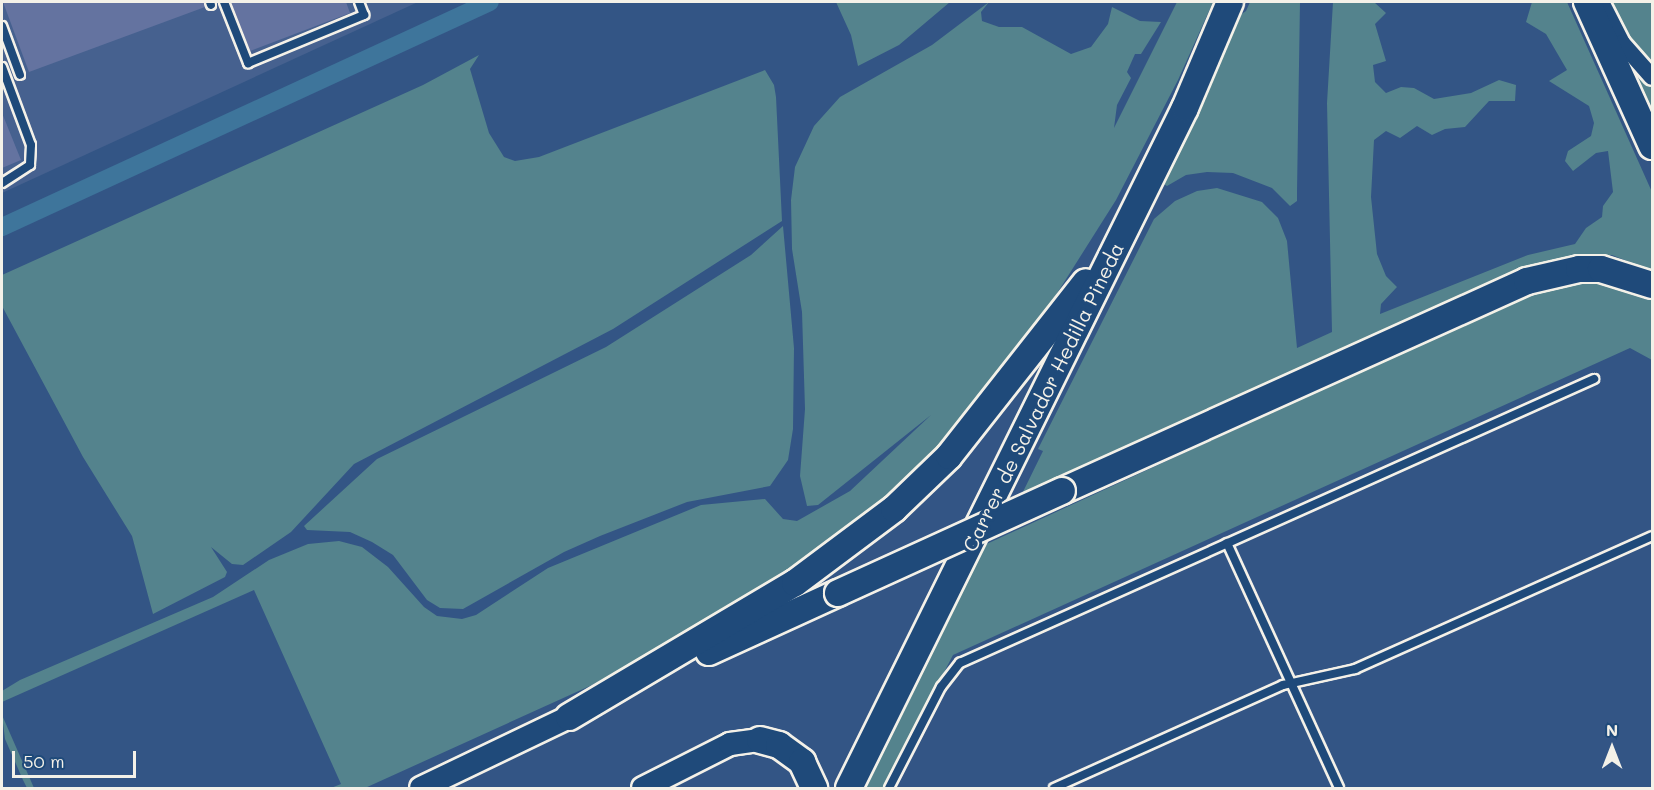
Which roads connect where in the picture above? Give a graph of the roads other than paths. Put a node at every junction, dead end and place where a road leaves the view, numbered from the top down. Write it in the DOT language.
graph roads {
  1 [pos="224,2"];
  2 [pos="358,2"];
  3 [pos="1230,2"];
  4 [pos="1587,2"];
  5 [pos="1601,2"];
  6 [pos="2,26"];
  7 [pos="2,67"];
  8 [pos="20,75"];
  9 [pos="1653,77"];
  10 [pos="1653,146"];
  11 [pos="2,183"];
  12 [pos="1146,189"];
  13 [pos="1653,285"];
  14 [pos="1594,379"];
  15 [pos="1653,536"];
  16 [pos="1227,543"];
  17 [pos="1291,682"];
  18 [pos="569,717"];
  19 [pos="760,740"];
  20 [pos="421,789"];
  21 [pos="643,789"];
  22 [pos="814,789"];
  23 [pos="849,789"];
  24 [pos="888,789"];
  25 [pos="1054,789"];
  26 [pos="1339,789"];
  1 -- 2 [label="lane"];
  3 -- 12 [label="main road, Carrer de Salvador Hedilla Pineda"];
  4 -- 10 [label="main road"];
  5 -- 9 [label="street"];
  6 -- 8 [label="lane"];
  7 -- 11 [label="lane"];
  12 -- 18 [label="main road"];
  12 -- 23 [label="main road, Carrer de Salvador Hedilla Pineda"];
  13 -- 18 [label="main road, bridge"];
  14 -- 16 [label="lane"];
  15 -- 17 [label="lane"];
  16 -- 17 [label="lane"];
  16 -- 24 [label="lane"];
  17 -- 25 [label="lane"];
  17 -- 26 [label="lane"];
  18 -- 20 [label="street"];
  19 -- 21 [label="street"];
  19 -- 22 [label="main road"];
}
